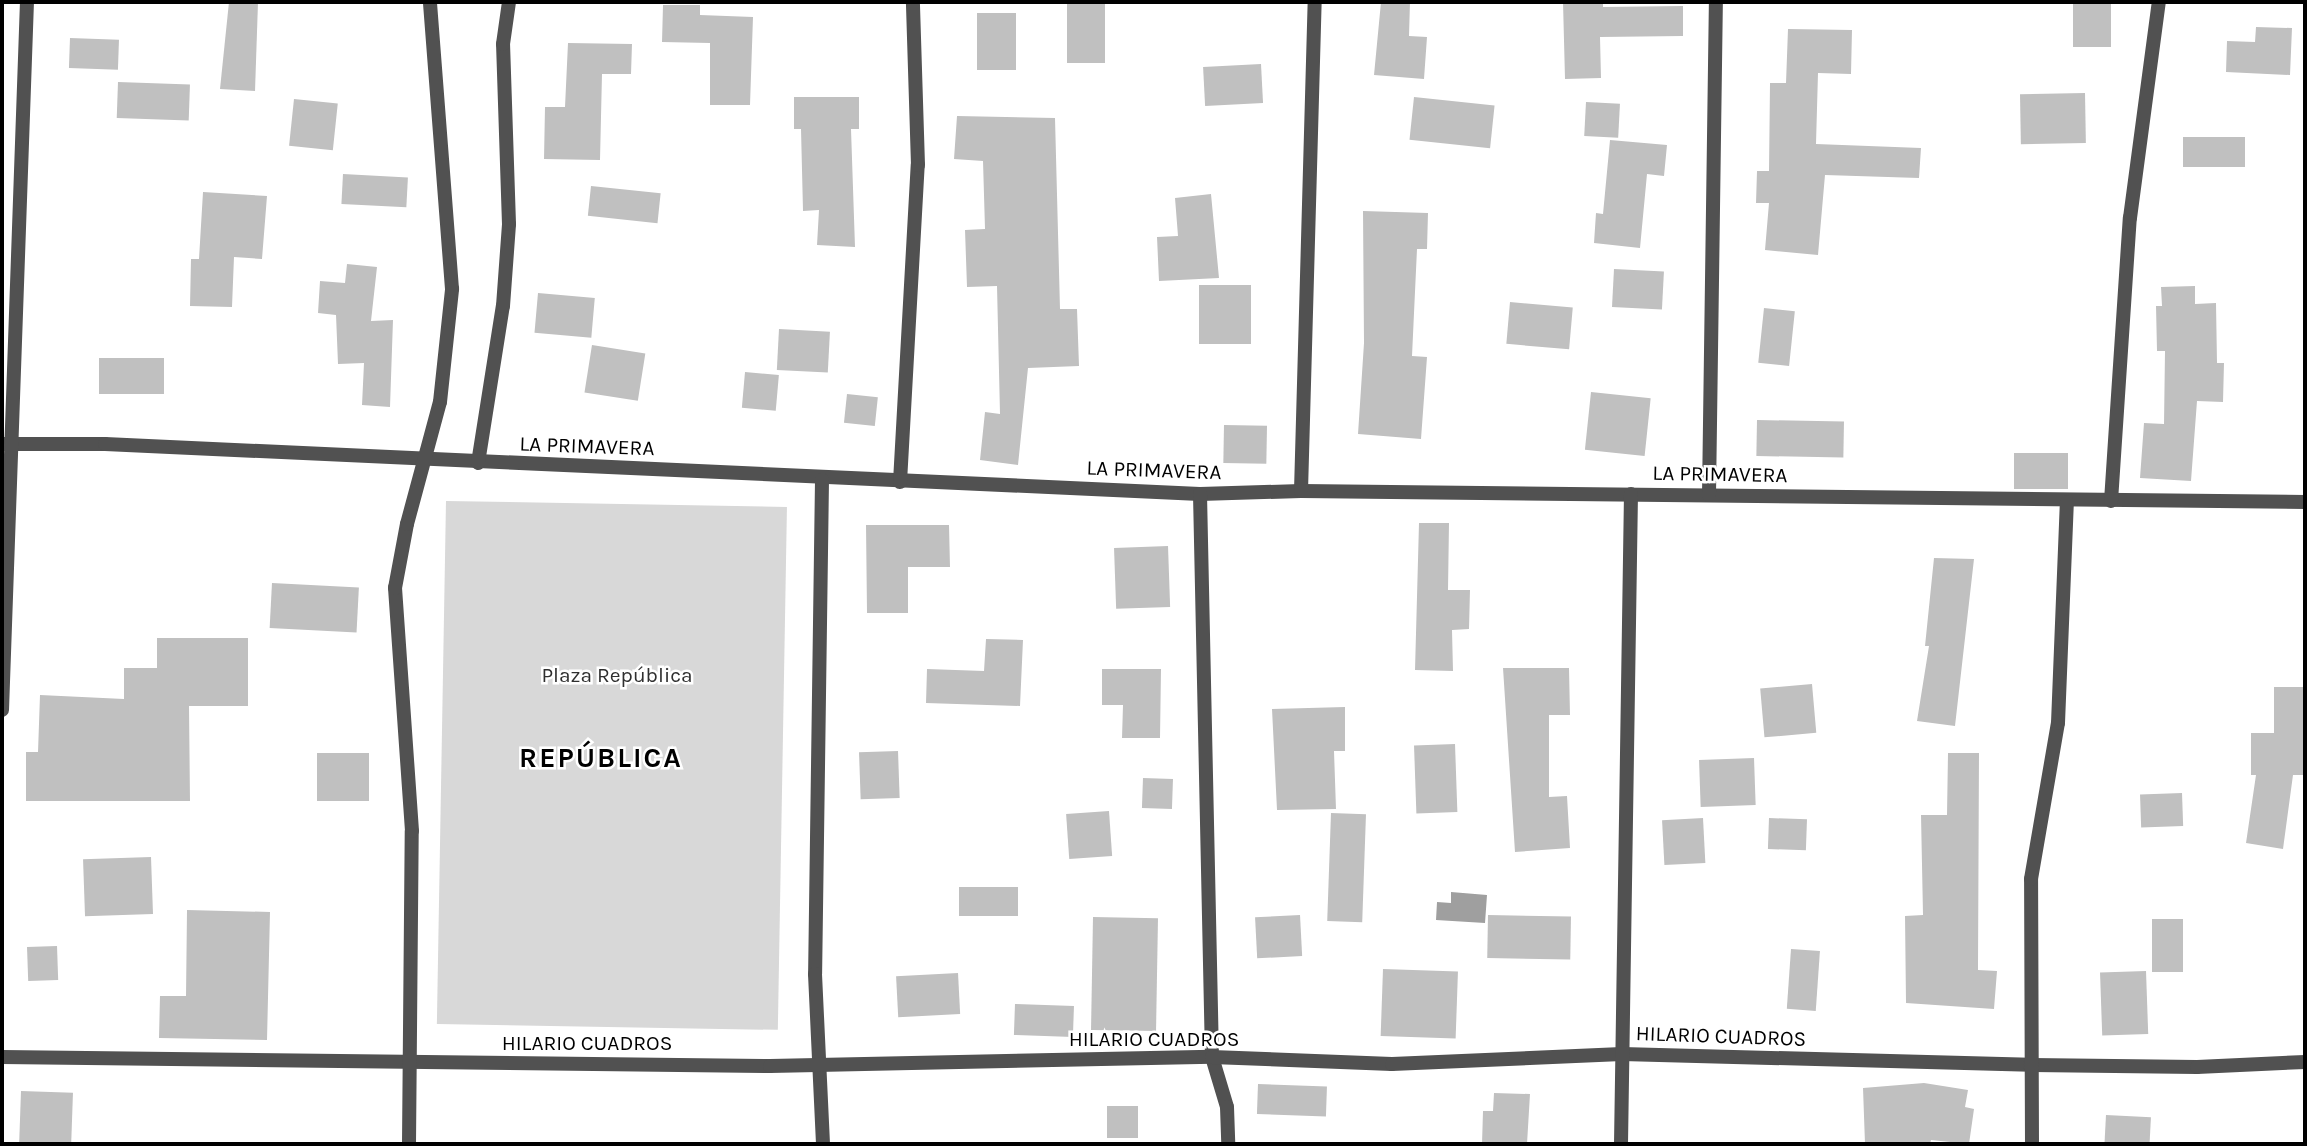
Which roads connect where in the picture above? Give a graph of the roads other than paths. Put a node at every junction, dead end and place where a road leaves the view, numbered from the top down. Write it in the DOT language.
graph roads {
  1 [pos="27,2"];
  2 [pos="430,2"];
  3 [pos="509,2"];
  4 [pos="913,2"];
  5 [pos="1315,2"];
  6 [pos="1716,2"];
  7 [pos="2159,2"];
  8 [pos="7,444"];
  9 [pos="425,461"];
  10 [pos="478,463"];
  11 [pos="822,480"];
  12 [pos="900,482"];
  13 [pos="1301,491"];
  14 [pos="1200,494"];
  15 [pos="1631,494"];
  16 [pos="1709,495"];
  17 [pos="2111,501"];
  18 [pos="2067,502"];
  19 [pos="2305,502"];
  20 [pos="2,710"];
  21 [pos="1622,1054"];
  22 [pos="2,1057"];
  23 [pos="1212,1057"];
  24 [pos="2305,1062"];
  25 [pos="412,1063"];
  26 [pos="819,1065"];
  27 [pos="2030,1065"];
  28 [pos="409,1144"];
  29 [pos="823,1144"];
  30 [pos="1228,1144"];
  31 [pos="1621,1144"];
  32 [pos="2032,1144"];
  1 -- 8 [label="street"];
  2 -- 9 [label="street"];
  3 -- 10 [label="street"];
  4 -- 12 [label="street"];
  5 -- 13 [label="street"];
  6 -- 16 [label="street"];
  7 -- 17 [label="street"];
  8 -- 9 [label="street, LA PRIMAVERA"];
  8 -- 20 [label="street"];
  9 -- 10 [label="street, LA PRIMAVERA"];
  9 -- 25 [label="street"];
  10 -- 11 [label="street, LA PRIMAVERA"];
  11 -- 12 [label="street, LA PRIMAVERA"];
  11 -- 26 [label="street"];
  12 -- 14 [label="street, LA PRIMAVERA"];
  13 -- 14 [label="street, LA PRIMAVERA"];
  13 -- 15 [label="street, LA PRIMAVERA"];
  14 -- 23 [label="street"];
  15 -- 16 [label="street, LA PRIMAVERA"];
  15 -- 21 [label="street"];
  16 -- 18 [label="street, LA PRIMAVERA"];
  17 -- 18 [label="street, LA PRIMAVERA"];
  17 -- 19 [label="street, LA PRIMAVERA"];
  18 -- 27 [label="street"];
  21 -- 23 [label="street, HILARIO CUADROS"];
  21 -- 27 [label="street, HILARIO CUADROS"];
  21 -- 31 [label="street"];
  22 -- 25 [label="street, HILARIO CUADROS"];
  23 -- 26 [label="street, HILARIO CUADROS"];
  23 -- 30 [label="street"];
  24 -- 27 [label="street, HILARIO CUADROS"];
  25 -- 26 [label="street, HILARIO CUADROS"];
  25 -- 28 [label="street"];
  26 -- 29 [label="street"];
  27 -- 32 [label="street"];
}
